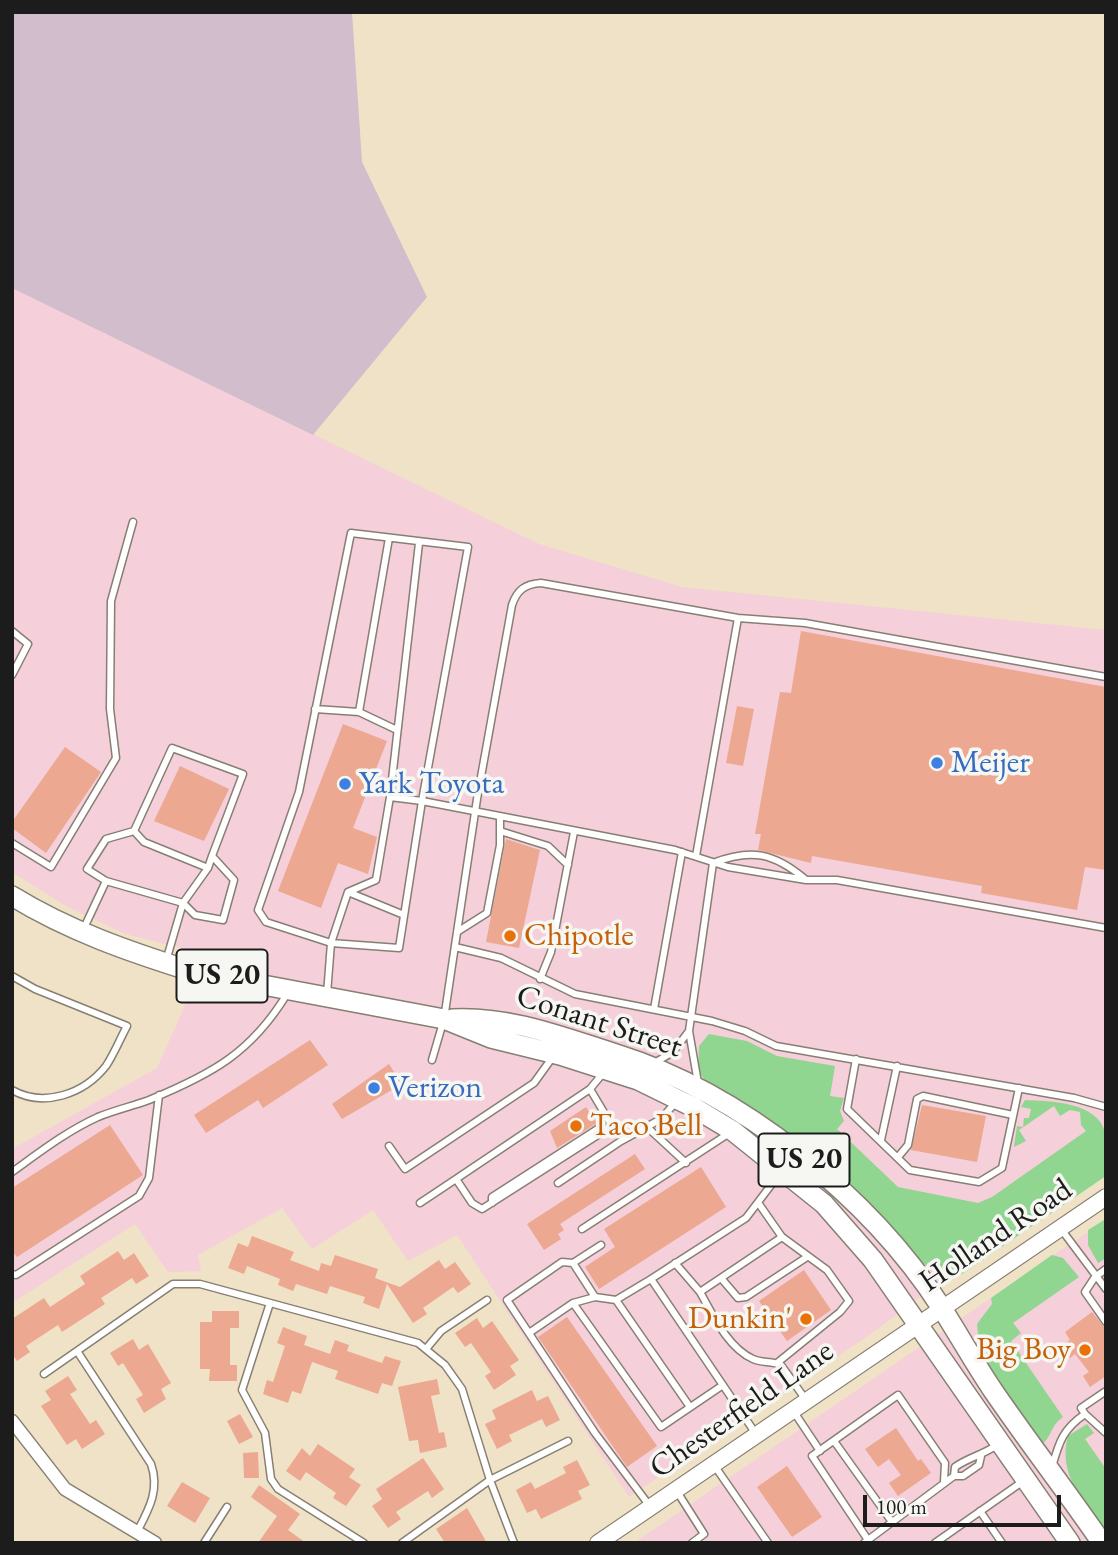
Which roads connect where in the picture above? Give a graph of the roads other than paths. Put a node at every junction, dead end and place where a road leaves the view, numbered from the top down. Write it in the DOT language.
graph roads {
  1 [pos="133,522"];
  2 [pos="389,538"];
  3 [pos="419,543"];
  4 [pos="738,618"];
  5 [pos="12,631"];
  6 [pos="12,675"];
  7 [pos="1106,677"];
  8 [pos="315,709"];
  9 [pos="359,712"];
  10 [pos="397,730"];
  11 [pos="390,797"];
  12 [pos="422,801"];
  13 [pos="475,813"];
  14 [pos="499,818"];
  15 [pos="134,831"];
  16 [pos="500,831"];
  17 [pos="574,832"];
  18 [pos="12,844"];
  19 [pos="682,852"];
  20 [pos="212,856"];
  21 [pos="696,856"];
  22 [pos="713,863"];
  23 [pos="568,865"];
  24 [pos="208,869"];
  25 [pos="806,880"];
  26 [pos="106,881"];
  27 [pos="348,892"];
  28 [pos="12,896"];
  29 [pos="183,903"];
  30 [pos="404,915"];
  31 [pos="1106,928"];
  32 [pos="82,932"];
  33 [pos="457,932"];
  34 [pos="331,943"];
  35 [pos="455,947"];
  36 [pos="166,963"];
  37 [pos="12,976"];
  38 [pos="540,979"];
  39 [pos="290,989"];
  40 [pos="327,996"];
  41 [pos="654,1009"];
  42 [pos="692,1016"];
  43 [pos="444,1019"];
  44 [pos="689,1031"];
  45 [pos="555,1054"];
  46 [pos="856,1059"];
  47 [pos="432,1060"];
  48 [pos="639,1061"];
  49 [pos="897,1066"];
  50 [pos="605,1070"];
  51 [pos="1019,1088"];
  52 [pos="590,1089"];
  53 [pos="12,1090"];
  54 [pos="702,1091"];
  55 [pos="159,1095"];
  56 [pos="678,1099"];
  57 [pos="1106,1107"];
  58 [pos="1013,1115"];
  59 [pos="647,1127"];
  60 [pos="733,1131"];
  61 [pos="881,1140"];
  62 [pos="389,1146"];
  63 [pos="898,1157"];
  64 [pos="686,1163"];
  65 [pos="783,1169"];
  66 [pos="12,1172"];
  67 [pos="456,1179"];
  68 [pos="558,1183"];
  69 [pos="1106,1197"];
  70 [pos="420,1203"];
  71 [pos="759,1204"];
  72 [pos="1059,1227"];
  73 [pos="582,1229"];
  74 [pos="782,1237"];
  75 [pos="601,1245"];
  76 [pos="807,1257"];
  77 [pos="573,1263"];
  78 [pos="675,1264"];
  79 [pos="1106,1269"];
  80 [pos="12,1274"];
  81 [pos="1095,1277"];
  82 [pos="721,1278"];
  83 [pos="651,1279"];
  84 [pos="1106,1289"];
  85 [pos="700,1292"];
  86 [pos="595,1297"];
  87 [pos="487,1300"];
  88 [pos="616,1300"];
  89 [pos="270,1303"];
  90 [pos="573,1303"];
  91 [pos="941,1307"];
  92 [pos="1106,1322"];
  93 [pos="917,1323"];
  94 [pos="529,1333"];
  95 [pos="426,1349"];
  96 [pos="77,1351"];
  97 [pos="778,1363"];
  98 [pos="44,1374"];
  99 [pos="723,1385"];
  100 [pos="1106,1391"];
  101 [pos="799,1405"];
  102 [pos="690,1407"];
  103 [pos="1083,1411"];
  104 [pos="12,1421"];
  105 [pos="1106,1433"];
  106 [pos="756,1434"];
  107 [pos="568,1441"];
  108 [pos="834,1441"];
  109 [pos="1001,1442"];
  110 [pos="820,1451"];
  111 [pos="981,1456"];
  112 [pos="713,1464"];
  113 [pos="1051,1471"];
  114 [pos="954,1476"];
  115 [pos="1027,1478"];
  116 [pos="490,1480"];
  117 [pos="944,1482"];
  118 [pos="676,1490"];
  119 [pos="227,1507"];
  120 [pos="650,1507"];
  121 [pos="980,1511"];
  122 [pos="892,1522"];
  123 [pos="135,1537"];
  124 [pos="609,1540"];
  125 [pos="866,1541"];
  126 [pos="155,1543"];
  127 [pos="204,1543"];
  128 [pos="364,1543"];
  129 [pos="402,1543"];
  130 [pos="514,1543"];
  131 [pos="692,1543"];
  132 [pos="768,1543"];
  133 [pos="935,1543"];
  134 [pos="1002,1543"];
  135 [pos="1070,1543"];
  136 [pos="1102,1543"];
  1 -- 18 [label="lane"];
  2 -- 3 [label="lane"];
  2 -- 8 [label="lane"];
  2 -- 9 [label="lane"];
  3 -- 10 [label="lane"];
  3 -- 12 [label="lane"];
  4 -- 7 [label="lane"];
  4 -- 13 [label="lane"];
  4 -- 21 [label="lane"];
  5 -- 6 [label="lane"];
  8 -- 9 [label="lane"];
  8 -- 34 [label="lane"];
  9 -- 10 [label="lane"];
  10 -- 11 [label="lane"];
  11 -- 12 [label="lane"];
  11 -- 27 [label="lane"];
  12 -- 13 [label="lane"];
  12 -- 30 [label="lane"];
  13 -- 14 [label="lane"];
  13 -- 33 [label="lane"];
  14 -- 16 [label="lane"];
  14 -- 17 [label="lane"];
  15 -- 20 [label="lane"];
  15 -- 24 [label="lane"];
  15 -- 26 [label="lane"];
  16 -- 23 [label="lane"];
  16 -- 33 [label="lane"];
  17 -- 19 [label="lane"];
  17 -- 23 [label="lane"];
  19 -- 21 [label="lane"];
  19 -- 41 [label="lane"];
  20 -- 24 [label="lane"];
  20 -- 29 [label="lane"];
  21 -- 22 [label="lane"];
  22 -- 25 [label="lane"];
  22 -- 25 [label="lane"];
  22 -- 42 [label="lane"];
  23 -- 38 [label="lane"];
  24 -- 29 [label="lane"];
  25 -- 31 [label="lane"];
  26 -- 29 [label="lane"];
  26 -- 32 [label="lane"];
  27 -- 30 [label="lane"];
  27 -- 34 [label="lane"];
  28 -- 32 [label="main road, Conant Street / US 20"];
  29 -- 36 [label="lane"];
  30 -- 34 [label="lane"];
  32 -- 36 [label="main road, Conant Street / US 20"];
  33 -- 35 [label="lane"];
  34 -- 40 [label="lane"];
  35 -- 38 [label="lane"];
  35 -- 43 [label="lane"];
  36 -- 39 [label="main road, Conant Street / US 20"];
  37 -- 53 [label="lane"];
  38 -- 41 [label="lane"];
  39 -- 40 [label="main road, Conant Street / US 20"];
  39 -- 55 [label="lane"];
  40 -- 43 [label="main road, Conant Street / US 20"];
  41 -- 42 [label="lane"];
  42 -- 44 [label="lane"];
  42 -- 46 [label="lane"];
  43 -- 45 [label="main road, Conant Street / US 20"];
  43 -- 47 [label="lane"];
  43 -- 48 [label="main road, Conant Street"];
  44 -- 48 [label="lane"];
  44 -- 54 [label="lane"];
  45 -- 50 [label="main road, Conant Street / US 20"];
  45 -- 62 [label="lane"];
  46 -- 49 [label="lane"];
  46 -- 61 [label="lane"];
  48 -- 54 [label="main road, Conant Street / US 20"];
  49 -- 51 [label="lane"];
  49 -- 61 [label="lane"];
  50 -- 52 [label="lane"];
  50 -- 56 [label="main road, Conant Street / US 20"];
  51 -- 57 [label="lane"];
  51 -- 58 [label="lane"];
  52 -- 67 [label="lane"];
  52 -- 67 [label="lane"];
  54 -- 91 [label="main road, Conant Street / US 20"];
  55 -- 66 [label="lane"];
  55 -- 80 [label="lane"];
  56 -- 59 [label="lane"];
  56 -- 60 [label="main road, Conant Street / US 20"];
  58 -- 63 [label="lane"];
  58 -- 63 [label="lane"];
  59 -- 64 [label="lane"];
  59 -- 68 [label="lane"];
  60 -- 64 [label="lane"];
  60 -- 65 [label="main road, Conant Street / US 20"];
  61 -- 63 [label="lane"];
  64 -- 73 [label="lane"];
  65 -- 71 [label="lane"];
  65 -- 93 [label="main road, Conant Street / US 20"];
  67 -- 70 [label="lane"];
  69 -- 72 [label="street, Holland Road"];
  71 -- 74 [label="lane"];
  71 -- 78 [label="lane"];
  72 -- 81 [label="lane"];
  72 -- 91 [label="street, Holland Road"];
  74 -- 76 [label="lane"];
  74 -- 82 [label="lane"];
  75 -- 77 [label="lane"];
  76 -- 82 [label="lane"];
  76 -- 97 [label="lane"];
  77 -- 86 [label="lane"];
  77 -- 94 [label="lane"];
  78 -- 83 [label="lane"];
  78 -- 85 [label="lane"];
  79 -- 81 [label="lane"];
  81 -- 84 [label="lane"];
  81 -- 92 [label="lane"];
  82 -- 85 [label="lane"];
  83 -- 88 [label="lane"];
  83 -- 99 [label="lane"];
  85 -- 97 [label="lane"];
  86 -- 88 [label="lane"];
  86 -- 90 [label="lane"];
  87 -- 95 [label="lane"];
  88 -- 102 [label="lane"];
  89 -- 95 [label="lane"];
  89 -- 96 [label="lane"];
  89 -- 128 [label="lane"];
  90 -- 94 [label="lane"];
  90 -- 102 [label="lane"];
  91 -- 93 [label="street, Holland Road"];
  91 -- 113 [label="main road, US 20"];
  93 -- 101 [label="street, Chesterfield Lane"];
  93 -- 109 [label="main road, US 20"];
  94 -- 120 [label="lane"];
  95 -- 116 [label="lane"];
  96 -- 98 [label="lane"];
  96 -- 123 [label="lane"];
  97 -- 101 [label="lane"];
  99 -- 102 [label="lane"];
  99 -- 106 [label="lane"];
  100 -- 103 [label="lane"];
  101 -- 106 [label="street, Chesterfield Lane"];
  101 -- 110 [label="lane"];
  103 -- 105 [label="lane"];
  103 -- 113 [label="lane"];
  104 -- 123 [label="street"];
  106 -- 112 [label="street, Chesterfield Lane"];
  107 -- 116 [label="lane"];
  108 -- 110 [label="lane"];
  108 -- 117 [label="lane"];
  108 -- 122 [label="lane"];
  109 -- 111 [label="lane"];
  109 -- 115 [label="main road, US 20"];
  110 -- 125 [label="lane"];
  111 -- 114 [label="lane"];
  111 -- 114 [label="lane"];
  112 -- 118 [label="street, Chesterfield Lane"];
  112 -- 132 [label="lane"];
  113 -- 136 [label="main road, US 20"];
  114 -- 117 [label="lane"];
  115 -- 121 [label="lane"];
  115 -- 135 [label="main road, US 20"];
  116 -- 129 [label="lane"];
  116 -- 130 [label="lane"];
  117 -- 122 [label="lane"];
  118 -- 120 [label="street, Chesterfield Lane"];
  118 -- 131 [label="lane"];
  119 -- 127 [label="lane"];
  120 -- 124 [label="street, Chesterfield Lane"];
  121 -- 133 [label="lane"];
  121 -- 134 [label="lane"];
  122 -- 125 [label="lane"];
  123 -- 126 [label="street"];
}
